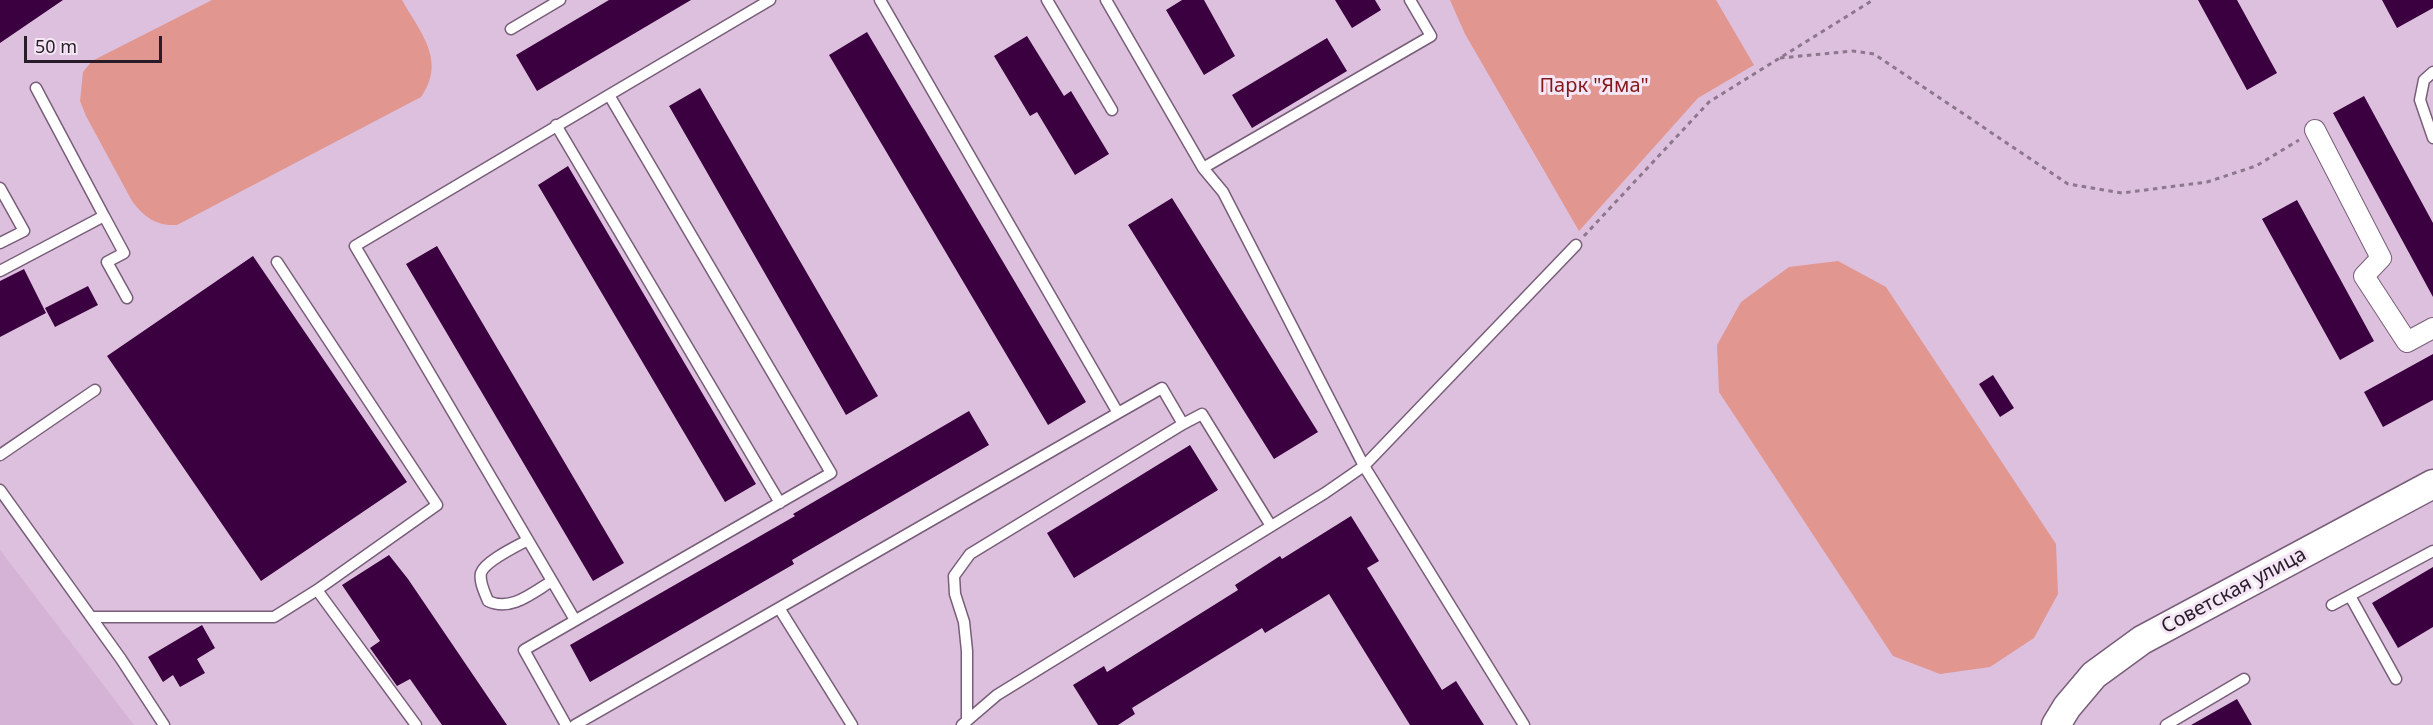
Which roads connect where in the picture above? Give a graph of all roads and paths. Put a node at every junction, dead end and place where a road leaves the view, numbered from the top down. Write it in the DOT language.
graph roads {
  1 [pos="560,0"];
  2 [pos="770,0"];
  3 [pos="880,0"];
  4 [pos="1047,0"];
  5 [pos="1106,0"];
  6 [pos="1410,0"];
  7 [pos="1873,0"];
  8 [pos="511,29"];
  9 [pos="1780,58"];
  10 [pos="2433,72"];
  11 [pos="36,88"];
  12 [pos="609,94"];
  13 [pos="1112,110"];
  14 [pos="556,125"];
  15 [pos="2315,130"];
  16 [pos="2433,138"];
  17 [pos="1203,168"];
  18 [pos="0,188"];
  19 [pos="104,216"];
  20 [pos="0,243"];
  21 [pos="1576,245"];
  22 [pos="277,262"];
  23 [pos="0,271"];
  24 [pos="127,298"];
  25 [pos="2433,328"];
  26 [pos="95,390"];
  27 [pos="1118,413"];
  28 [pos="1183,424"];
  29 [pos="0,455"];
  30 [pos="1364,466"];
  31 [pos="2433,484"];
  32 [pos="0,490"];
  33 [pos="780,504"];
  34 [pos="1271,526"];
  35 [pos="528,540"];
  36 [pos="2433,551"];
  37 [pos="552,581"];
  38 [pos="317,590"];
  39 [pos="2350,596"];
  40 [pos="2332,605"];
  41 [pos="778,608"];
  42 [pos="91,617"];
  43 [pos="575,620"];
  44 [pos="2396,679"];
  45 [pos="2244,680"];
  46 [pos="964,723"];
  47 [pos="164,725"];
  48 [pos="416,725"];
  49 [pos="566,725"];
  50 [pos="575,725"];
  51 [pos="852,725"];
  52 [pos="1524,725"];
  53 [pos="2056,725"];
  54 [pos="2166,725"];
  1 -- 8 [label="lane"];
  2 -- 12 [label="lane"];
  3 -- 27 [label="lane"];
  4 -- 13 [label="lane"];
  5 -- 17 [label="lane"];
  6 -- 17 [label="lane"];
  7 -- 9 [label="path"];
  9 -- 15 [label="path"];
  9 -- 21 [label="path"];
  10 -- 16 [label="lane"];
  11 -- 19 [label="lane"];
  12 -- 14 [label="lane"];
  12 -- 33 [label="lane"];
  14 -- 33 [label="lane"];
  14 -- 35 [label="lane"];
  15 -- 25 [label="street"];
  17 -- 30 [label="lane"];
  18 -- 20 [label="lane"];
  19 -- 23 [label="lane"];
  19 -- 24 [label="lane"];
  21 -- 30 [label="lane"];
  22 -- 38 [label="lane"];
  26 -- 29 [label="lane"];
  27 -- 28 [label="lane"];
  27 -- 41 [label="lane"];
  28 -- 34 [label="lane"];
  28 -- 46 [label="lane"];
  30 -- 34 [label="lane"];
  30 -- 52 [label="lane"];
  31 -- 53 [label="main road, Советская улица"];
  32 -- 42 [label="lane"];
  33 -- 43 [label="lane"];
  34 -- 46 [label="lane"];
  35 -- 37 [label="lane"];
  35 -- 37 [label="lane"];
  36 -- 39 [label="lane"];
  37 -- 43 [label="lane"];
  38 -- 42 [label="lane"];
  38 -- 48 [label="lane"];
  39 -- 40 [label="lane"];
  39 -- 44 [label="lane"];
  41 -- 50 [label="lane"];
  41 -- 51 [label="lane"];
  42 -- 47 [label="lane"];
  43 -- 49 [label="lane"];
  45 -- 54 [label="lane"];
}
